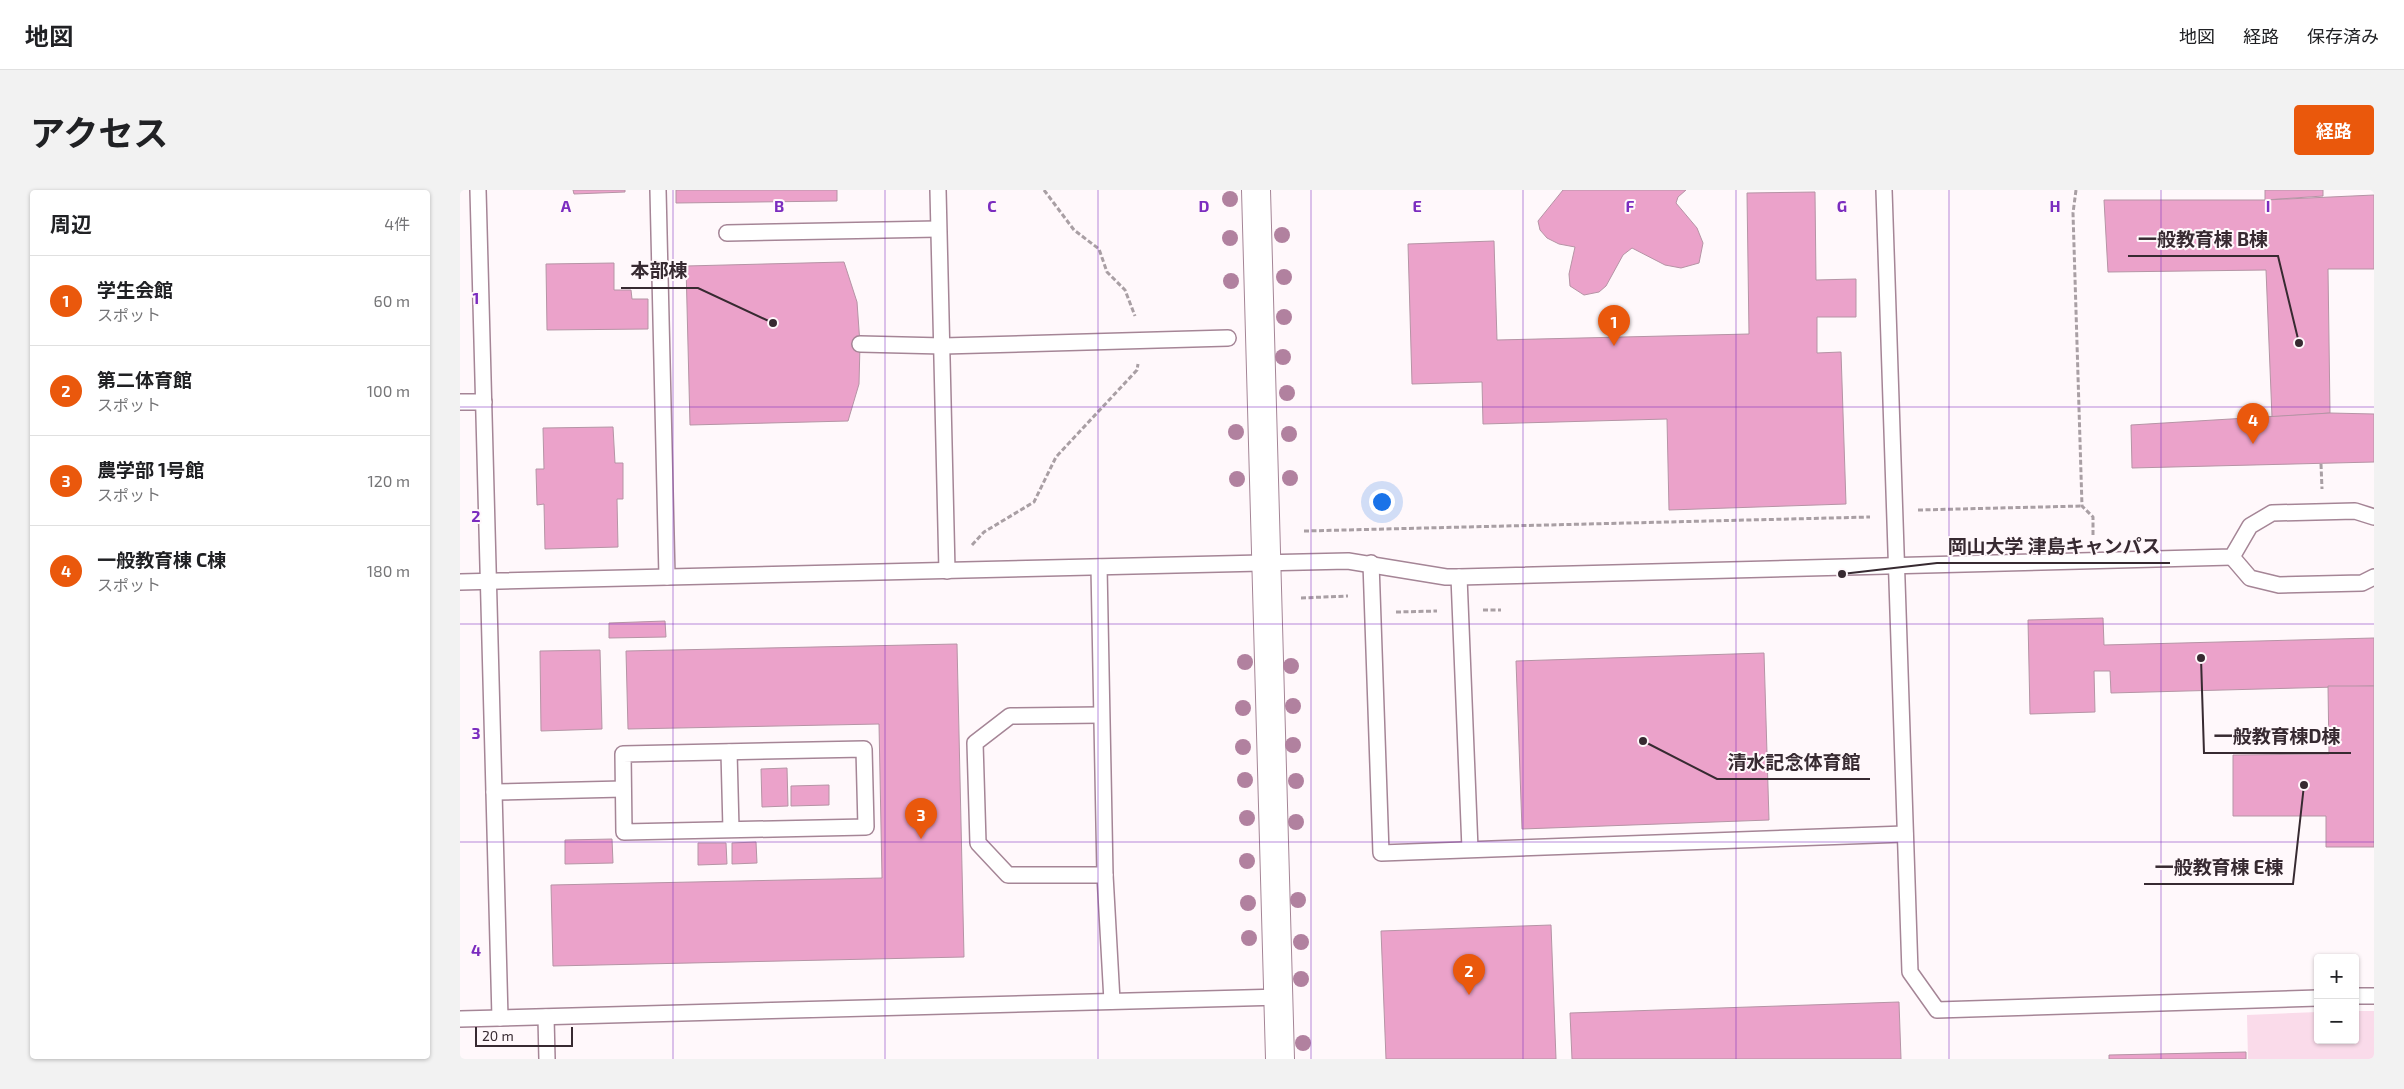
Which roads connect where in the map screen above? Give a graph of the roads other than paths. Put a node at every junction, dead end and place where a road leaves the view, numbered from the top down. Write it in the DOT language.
graph roads {
  1 [pos="478,190"];
  2 [pos="658,190"];
  3 [pos="938,190"];
  4 [pos="1256,190"];
  5 [pos="1884,190"];
  6 [pos="938,229"];
  7 [pos="727,233"];
  8 [pos="1228,338"];
  9 [pos="860,344"];
  10 [pos="943,346"];
  11 [pos="460,402"];
  12 [pos="484,402"];
  13 [pos="2374,517"];
  14 [pos="2232,557"];
  15 [pos="1265,563"];
  16 [pos="1372,563"];
  17 [pos="1896,565"];
  18 [pos="1099,567"];
  19 [pos="947,571"];
  20 [pos="667,577"];
  21 [pos="1459,577"];
  22 [pos="2374,578"];
  23 [pos="460,582"];
  24 [pos="489,582"];
  25 [pos="1101,715"];
  26 [pos="729,752"];
  27 [pos="624,789"];
  28 [pos="494,792"];
  29 [pos="731,829"];
  30 [pos="1905,834"];
  31 [pos="1470,849"];
  32 [pos="1105,875"];
  33 [pos="2359,996"];
  34 [pos="2374,996"];
  35 [pos="1277,997"];
  36 [pos="2314,998"];
  37 [pos="1112,1001"];
  38 [pos="546,1017"];
  39 [pos="500,1018"];
  40 [pos="460,1019"];
  41 [pos="547,1059"];
  42 [pos="1280,1059"];
  1 -- 12 [label="lane"];
  2 -- 20 [label="lane"];
  3 -- 6 [label="lane"];
  4 -- 15 [label="street"];
  5 -- 17 [label="lane"];
  6 -- 7 [label="lane"];
  6 -- 10 [label="lane"];
  8 -- 10 [label="lane"];
  9 -- 10 [label="lane"];
  10 -- 19 [label="lane"];
  11 -- 12 [label="lane"];
  12 -- 24 [label="lane"];
  13 -- 14 [label="lane"];
  14 -- 17 [label="lane"];
  14 -- 22 [label="lane"];
  15 -- 16 [label="lane"];
  15 -- 18 [label="lane"];
  15 -- 35 [label="street"];
  16 -- 21 [label="lane"];
  16 -- 31 [label="lane"];
  17 -- 21 [label="lane"];
  17 -- 30 [label="lane"];
  18 -- 19 [label="lane"];
  18 -- 25 [label="lane"];
  19 -- 20 [label="lane"];
  20 -- 24 [label="lane"];
  21 -- 31 [label="lane"];
  23 -- 24 [label="lane"];
  24 -- 28 [label="lane"];
  25 -- 32 [label="lane"];
  25 -- 32 [label="lane"];
  26 -- 27 [label="lane"];
  26 -- 29 [label="lane"];
  26 -- 29 [label="lane"];
  27 -- 28 [label="lane"];
  27 -- 29 [label="lane"];
  28 -- 39 [label="lane"];
  30 -- 31 [label="lane"];
  30 -- 36 [label="lane"];
  32 -- 37 [label="lane"];
  33 -- 34 [label="lane"];
  35 -- 37 [label="lane"];
  35 -- 42 [label="street"];
  37 -- 38 [label="lane"];
  38 -- 39 [label="lane"];
  38 -- 41 [label="lane"];
  39 -- 40 [label="lane"];
}
